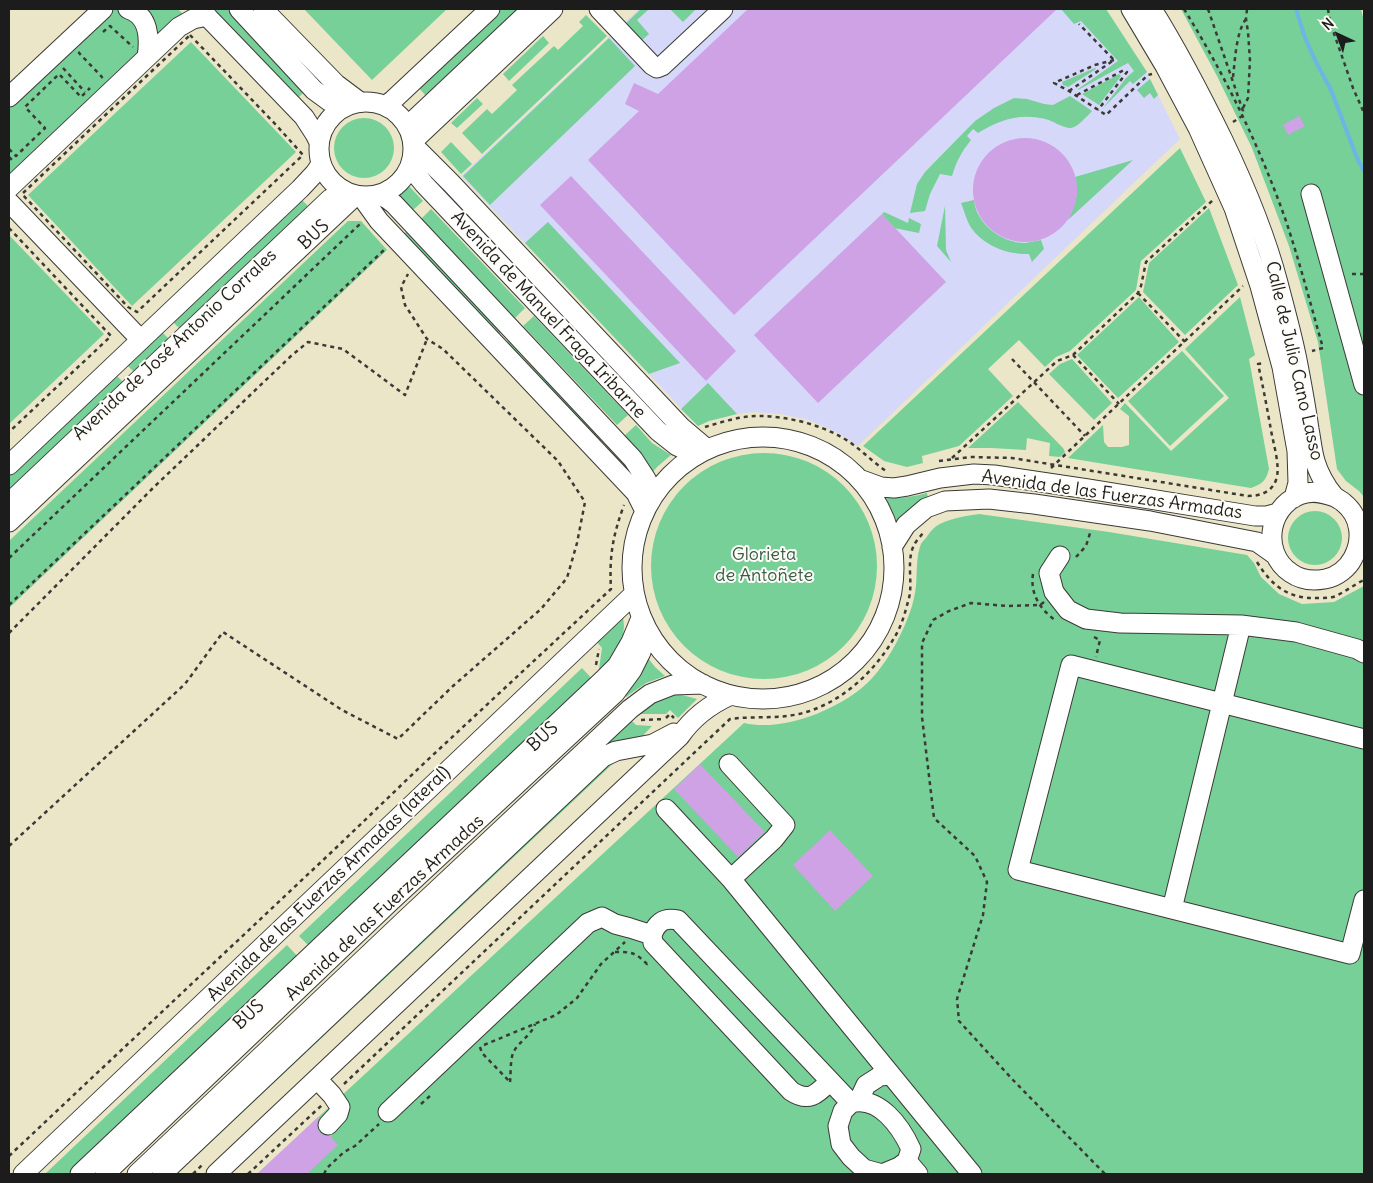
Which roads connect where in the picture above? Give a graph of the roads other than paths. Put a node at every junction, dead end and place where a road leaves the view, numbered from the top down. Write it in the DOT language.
graph roads {
  1 [pos="105,9"];
  2 [pos="128,9"];
  3 [pos="239,9"];
  4 [pos="262,9"];
  5 [pos="472,9"];
  6 [pos="490,9"];
  7 [pos="532,9"];
  8 [pos="553,9"];
  9 [pos="599,9"];
  10 [pos="723,9"];
  11 [pos="1131,9"];
  12 [pos="1152,9"];
  13 [pos="203,12"];
  14 [pos="147,57"];
  15 [pos="314,90"];
  16 [pos="9,97"];
  17 [pos="365,104"];
  18 [pos="412,144"];
  19 [pos="321,146"];
  20 [pos="9,188"];
  21 [pos="360,194"];
  22 [pos="1311,194"];
  23 [pos="9,202"];
  24 [pos="136,335"];
  25 [pos="1364,385"];
  26 [pos="9,447"];
  27 [pos="702,452"];
  28 [pos="9,465"];
  29 [pos="859,479"];
  30 [pos="1335,497"];
  31 [pos="1294,498"];
  32 [pos="9,503"];
  33 [pos="649,503"];
  34 [pos="1358,509"];
  35 [pos="1278,513"];
  36 [pos="9,522"];
  37 [pos="892,546"];
  38 [pos="1274,554"];
  39 [pos="1060,556"];
  40 [pos="1358,565"];
  41 [pos="634,594"];
  42 [pos="645,624"];
  43 [pos="1241,625"];
  44 [pos="1364,653"];
  45 [pos="702,684"];
  46 [pos="731,695"];
  47 [pos="1222,702"];
  48 [pos="685,729"];
  49 [pos="1364,739"];
  50 [pos="729,764"];
  51 [pos="666,809"];
  52 [pos="731,879"];
  53 [pos="1364,900"];
  54 [pos="1172,909"];
  55 [pos="646,933"];
  56 [pos="890,1075"];
  57 [pos="317,1079"];
  58 [pos="830,1082"];
  59 [pos="855,1102"];
  60 [pos="388,1112"];
  61 [pos="328,1125"];
  62 [pos="937,1133"];
  63 [pos="912,1161"];
  64 [pos="23,1174"];
  65 [pos="80,1174"];
  66 [pos="105,1174"];
  67 [pos="137,1174"];
  68 [pos="162,1174"];
  69 [pos="216,1174"];
  70 [pos="972,1174"];
  1 -- 16 [label="street"];
  2 -- 14 [label="street"];
  3 -- 15 [label="street"];
  4 -- 17 [label="street"];
  5 -- 17 [label="street"];
  6 -- 17 [label="street"];
  7 -- 18 [label="street"];
  8 -- 18 [label="street"];
  9 -- 10 [label="street"];
  11 -- 31 [label="street, Calle de Julio Cano Lasso"];
  12 -- 30 [label="street, Calle de Julio Cano Lasso"];
  13 -- 14 [label="street"];
  13 -- 19 [label="street"];
  14 -- 20 [label="street"];
  15 -- 17 [label="street"];
  15 -- 19 [label="street"];
  17 -- 18 [label="street"];
  17 -- 19 [label="street"];
  18 -- 21 [label="street"];
  18 -- 27 [label="street, Avenida de Manuel Fraga Iribarne"];
  19 -- 21 [label="street"];
  19 -- 24 [label="street, Avenida de José Antonio Corrales"];
  21 -- 32 [label="street, Avenida de José Antonio Corrales"];
  21 -- 33 [label="street"];
  21 -- 33 [label="street, Avenida de Manuel Fraga Iribarne"];
  21 -- 36 [label="street, BUS"];
  22 -- 25 [label="street"];
  23 -- 24 [label="street"];
  24 -- 26 [label="street"];
  24 -- 28 [label="street, Avenida de José Antonio Corrales"];
  27 -- 29 [label="street"];
  27 -- 33 [label="street"];
  29 -- 35 [label="street, Avenida de las Fuerzas Armadas"];
  29 -- 37 [label="street"];
  30 -- 31 [label="street"];
  30 -- 34 [label="street"];
  31 -- 35 [label="street"];
  33 -- 41 [label="street"];
  34 -- 40 [label="street"];
  35 -- 38 [label="street"];
  37 -- 38 [label="street, Avenida de las Fuerzas Armadas"];
  37 -- 46 [label="street"];
  38 -- 40 [label="street"];
  39 -- 43 [label="street"];
  41 -- 42 [label="street"];
  41 -- 64 [label="street, Avenida de las Fuerzas Armadas (lateral)"];
  42 -- 45 [label="street"];
  42 -- 65 [label="street, BUS"];
  42 -- 66 [label="street, Avenida de las Fuerzas Armadas"];
  43 -- 44 [label="street"];
  43 -- 47 [label="street"];
  45 -- 46 [label="street"];
  45 -- 67 [label="street, Avenida de las Fuerzas Armadas"];
  46 -- 48 [label="street"];
  47 -- 49 [label="street"];
  47 -- 54 [label="street"];
  47 -- 54 [label="street"];
  48 -- 57 [label="street"];
  48 -- 68 [label="street"];
  50 -- 52 [label="street"];
  51 -- 52 [label="street"];
  52 -- 56 [label="street"];
  53 -- 54 [label="street"];
  55 -- 58 [label="street"];
  55 -- 58 [label="street"];
  55 -- 60 [label="street"];
  56 -- 59 [label="street"];
  56 -- 62 [label="street"];
  57 -- 61 [label="street"];
  57 -- 69 [label="street"];
  58 -- 59 [label="street"];
  59 -- 63 [label="street"];
  59 -- 63 [label="street"];
  62 -- 63 [label="street"];
  62 -- 70 [label="street"];
}
